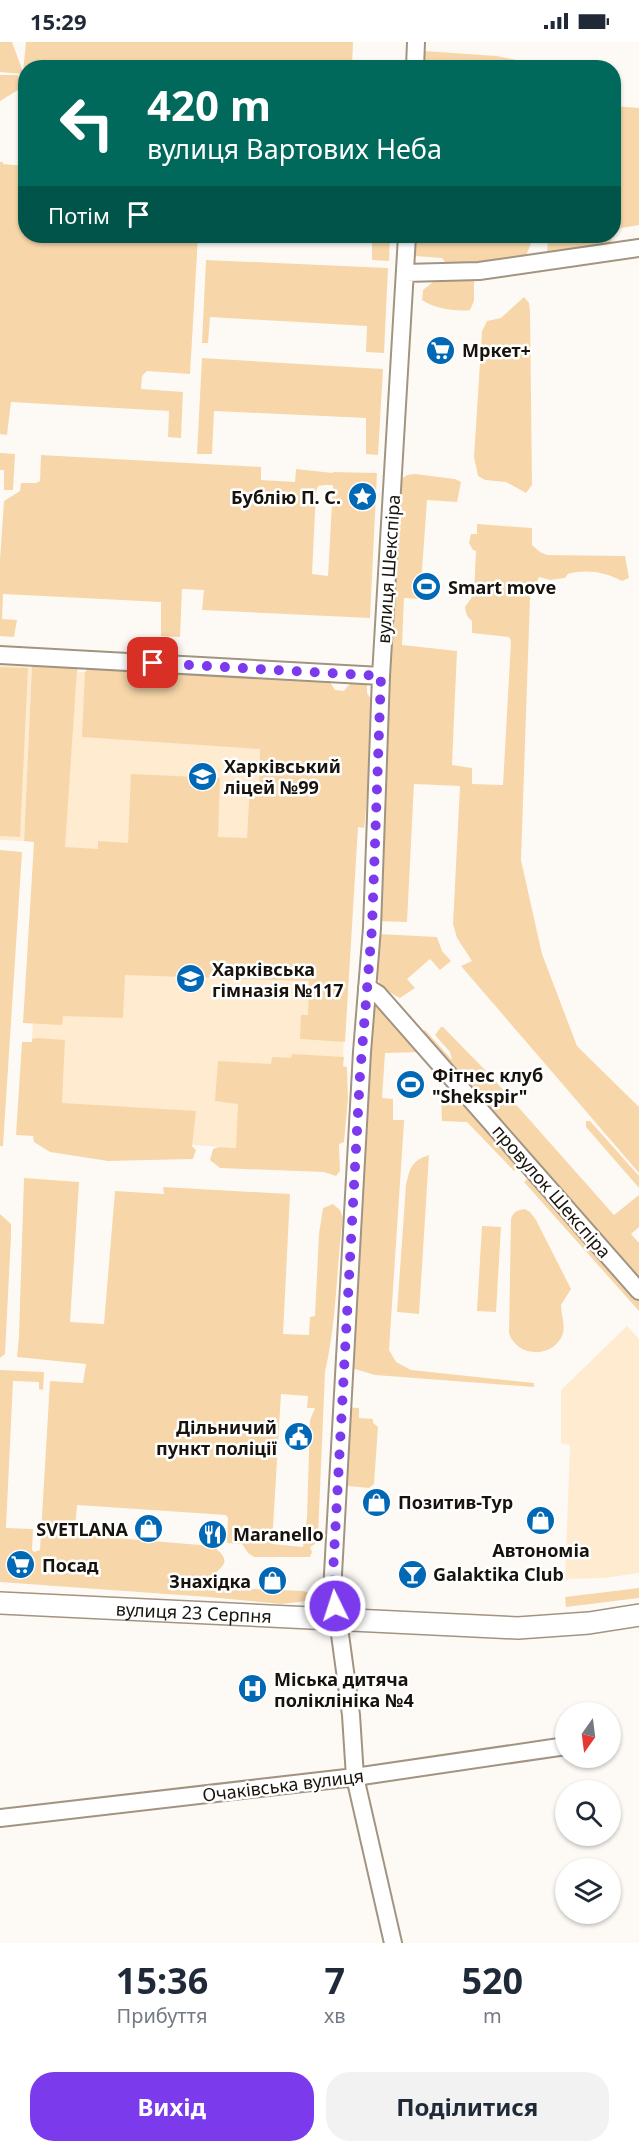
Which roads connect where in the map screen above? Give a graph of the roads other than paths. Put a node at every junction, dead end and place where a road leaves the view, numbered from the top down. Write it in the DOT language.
graph roads {
  1 [pos="416,42"];
  2 [pos="415,60"];
  3 [pos="407,243"];
  4 [pos="639,248"];
  5 [pos="405,273"];
  6 [pos="0,655"];
  7 [pos="381,676"];
  8 [pos="367,987"];
  9 [pos="639,1291"];
  10 [pos="0,1603"];
  11 [pos="639,1615"];
  12 [pos="338,1620"];
  13 [pos="555,1748"];
  14 [pos="355,1777"];
  15 [pos="0,1818"];
  16 [pos="393,1943"];
  1 -- 2 [label="street"];
  3 -- 5 [label="street, вулиця Шекспіра"];
  4 -- 5 [label="street"];
  5 -- 7 [label="street, вулиця Шекспіра"];
  6 -- 7 [label="street"];
  7 -- 8 [label="street, вулиця Шекспіра"];
  8 -- 9 [label="street, провулок Шекспіра"];
  8 -- 12 [label="street, вулиця Шекспіра"];
  10 -- 12 [label="street, вулиця 23 Серпня"];
  11 -- 12 [label="street, вулиця 23 Серпня"];
  12 -- 14 [label="street, вулиця Шекспіра"];
  13 -- 14 [label="street, Очаківська вулиця"];
  14 -- 15 [label="street, Очаківська вулиця"];
  14 -- 16 [label="street, вулиця Шекспіра"];
}
